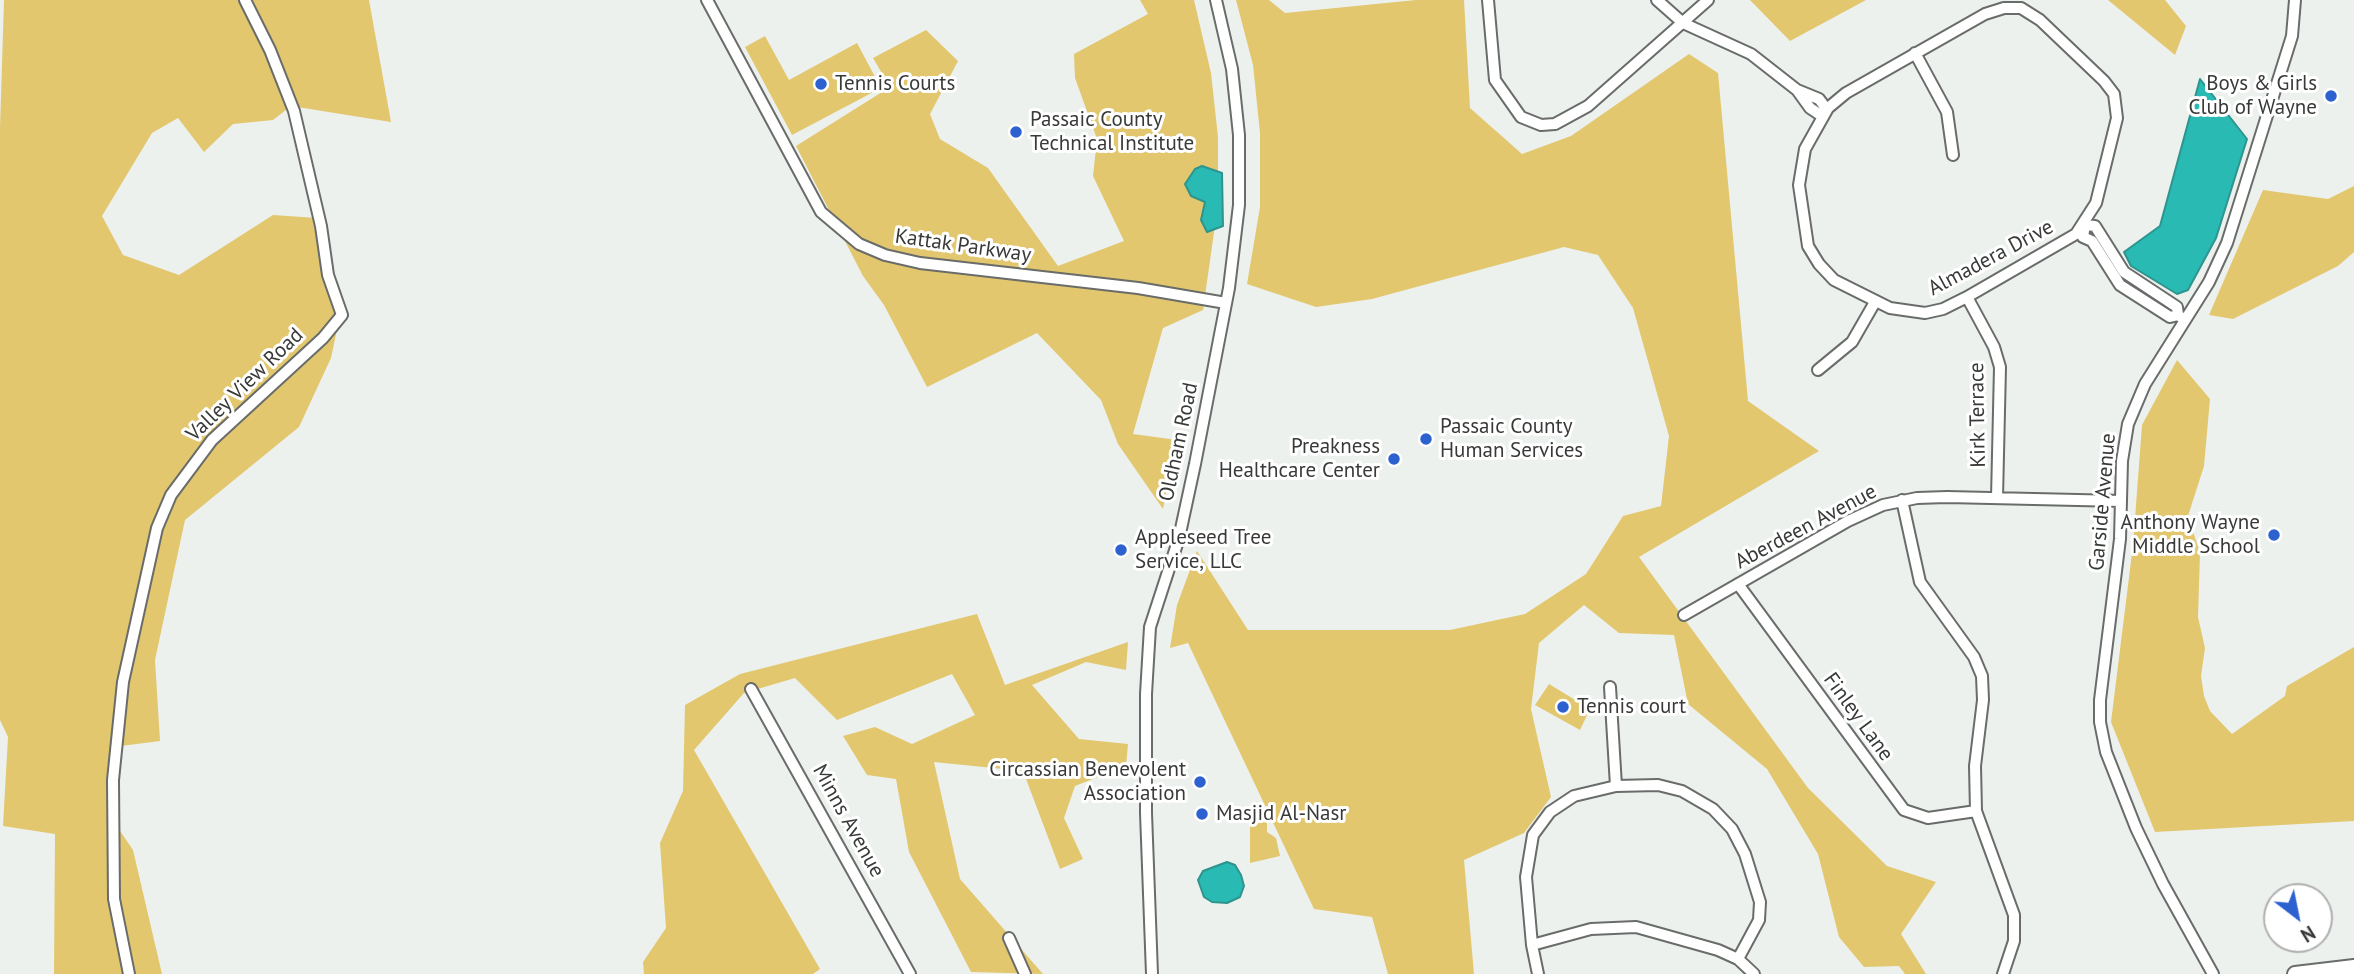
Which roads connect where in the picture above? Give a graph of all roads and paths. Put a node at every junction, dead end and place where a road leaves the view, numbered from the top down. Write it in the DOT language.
graph roads {
  1 [pos="245,0"];
  2 [pos="707,0"];
  3 [pos="1216,0"];
  4 [pos="1488,0"];
  5 [pos="1657,0"];
  6 [pos="1708,0"];
  7 [pos="2298,3"];
  8 [pos="1684,23"];
  9 [pos="1915,53"];
  10 [pos="1825,113"];
  11 [pos="1952,155"];
  12 [pos="2085,225"];
  13 [pos="1967,297"];
  14 [pos="1875,302"];
  15 [pos="1226,303"];
  16 [pos="2182,317"];
  17 [pos="1818,370"];
  18 [pos="1997,498"];
  19 [pos="1902,500"];
  20 [pos="2121,501"];
  21 [pos="1738,584"];
  22 [pos="1684,615"];
  23 [pos="1610,687"];
  24 [pos="751,689"];
  25 [pos="1616,786"];
  26 [pos="1976,811"];
  27 [pos="1009,938"];
  28 [pos="1532,945"];
  29 [pos="1738,959"];
  30 [pos="2354,967"];
  31 [pos="129,974"];
  32 [pos="911,974"];
  33 [pos="1025,974"];
  34 [pos="1152,974"];
  35 [pos="1538,974"];
  36 [pos="1754,974"];
  37 [pos="2003,974"];
  38 [pos="2213,974"];
  39 [pos="2295,974"];
  1 -- 31 [label="street, Valley View Road"];
  2 -- 15 [label="street, Kattak Parkway"];
  3 -- 15 [label="street, Oldham Road"];
  4 -- 8 [label="street"];
  5 -- 8 [label="street"];
  6 -- 8 [label="street"];
  7 -- 16 [label="street, Garside Avenue"];
  8 -- 10 [label="street"];
  9 -- 10 [label="street, Almadera Drive"];
  9 -- 11 [label="street"];
  9 -- 12 [label="street, Almadera Drive"];
  10 -- 14 [label="street, Almadera Drive"];
  12 -- 13 [label="street, Almadera Drive"];
  12 -- 16 [label="street"];
  13 -- 14 [label="street, Almadera Drive"];
  13 -- 18 [label="street, Kirk Terrace"];
  14 -- 17 [label="street"];
  15 -- 34 [label="street, Oldham Road"];
  16 -- 20 [label="street, Garside Avenue"];
  18 -- 19 [label="street, Aberdeen Avenue"];
  18 -- 20 [label="street, Aberdeen Avenue"];
  19 -- 21 [label="street, Aberdeen Avenue"];
  19 -- 26 [label="street"];
  20 -- 38 [label="street, Garside Avenue"];
  21 -- 22 [label="street, Aberdeen Avenue"];
  21 -- 26 [label="street, Finley Lane"];
  23 -- 25 [label="street"];
  24 -- 32 [label="street, Minns Avenue"];
  25 -- 28 [label="street"];
  25 -- 29 [label="street"];
  26 -- 37 [label="street"];
  27 -- 33 [label="street"];
  28 -- 29 [label="street"];
  28 -- 35 [label="street"];
  29 -- 36 [label="street"];
  30 -- 39 [label="main road"];
}
